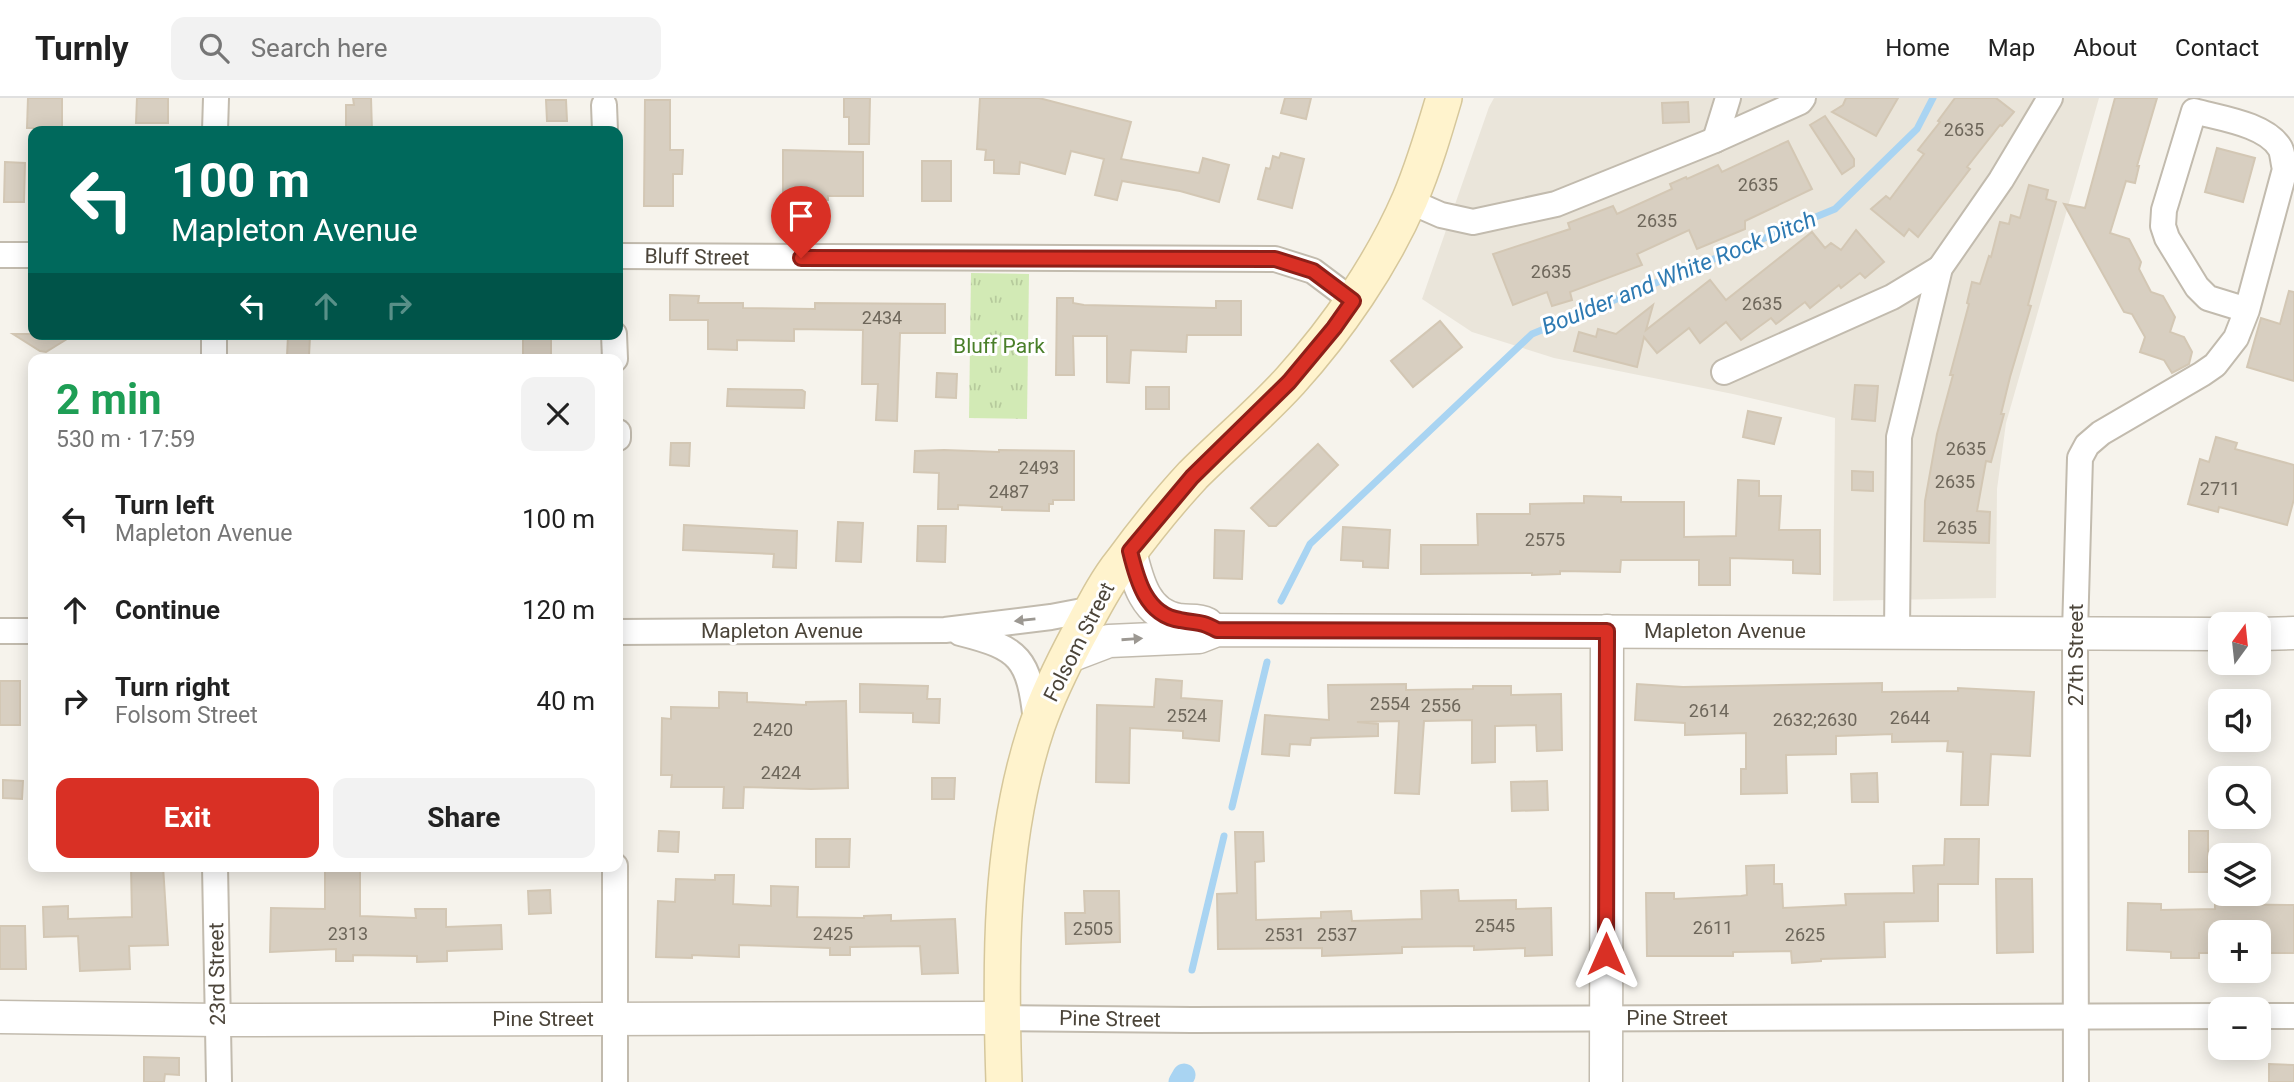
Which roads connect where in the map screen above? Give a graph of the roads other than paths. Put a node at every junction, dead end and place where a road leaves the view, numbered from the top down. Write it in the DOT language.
graph roads {
  1 [pos="216,98"];
  2 [pos="1444,98"];
  3 [pos="1728,98"];
  4 [pos="1803,98"];
  5 [pos="2050,98"];
  6 [pos="604,105"];
  7 [pos="215,126"];
  8 [pos="605,126"];
  9 [pos="1715,140"];
  10 [pos="1409,201"];
  11 [pos="0,255"];
  12 [pos="28,255"];
  13 [pos="623,256"];
  14 [pos="1940,268"];
  15 [pos="1353,301"];
  16 [pos="2247,310"];
  17 [pos="1724,372"];
  18 [pos="1130,551"];
  19 [pos="1093,609"];
  20 [pos="945,629"];
  21 [pos="1217,630"];
  22 [pos="0,631"];
  23 [pos="28,631"];
  24 [pos="1607,631"];
  25 [pos="1897,631"];
  26 [pos="623,632"];
  27 [pos="2075,632"];
  28 [pos="2294,633"];
  29 [pos="2208,634"];
  30 [pos="2272,634"];
  31 [pos="1067,657"];
  32 [pos="1037,726"];
  33 [pos="215,872"];
  34 [pos="615,872"];
  35 [pos="2208,1016"];
  36 [pos="2271,1016"];
  37 [pos="2294,1016"];
  38 [pos="0,1017"];
  39 [pos="1002,1018"];
  40 [pos="1606,1018"];
  41 [pos="2076,1018"];
  42 [pos="616,1019"];
  43 [pos="217,1020"];
  44 [pos="219,1082"];
  45 [pos="615,1082"];
  46 [pos="1004,1082"];
  47 [pos="1606,1082"];
  48 [pos="2076,1082"];
  1 -- 7 [label="street"];
  2 -- 10 [label="main road, Folsom Street"];
  3 -- 9 [label="street"];
  4 -- 9 [label="street"];
  5 -- 14 [label="street"];
  6 -- 8 [label="street"];
  9 -- 10 [label="street"];
  10 -- 15 [label="main road, Folsom Street"];
  11 -- 12 [label="street"];
  13 -- 15 [label="street, Bluff Street"];
  14 -- 17 [label="street"];
  14 -- 25 [label="street"];
  15 -- 18 [label="main road, Folsom Street"];
  16 -- 16 [label="street, 27th Street"];
  16 -- 27 [label="street, 27th Street"];
  18 -- 19 [label="main road, Folsom Street"];
  18 -- 21 [label="street"];
  19 -- 20 [label="street, Mapleton Avenue, one-way"];
  19 -- 31 [label="main road, Folsom Street"];
  20 -- 26 [label="street, Mapleton Avenue"];
  20 -- 32 [label="street, Mapleton Avenue"];
  21 -- 24 [label="street, Mapleton Avenue"];
  31 -- 21 [label="street, Mapleton Avenue, one-way"];
  22 -- 23 [label="street"];
  24 -- 25 [label="street, Mapleton Avenue"];
  24 -- 40 [label="street"];
  25 -- 27 [label="street, Mapleton Avenue"];
  27 -- 29 [label="street, Mapleton Avenue"];
  27 -- 41 [label="street, 27th Street"];
  28 -- 30 [label="street"];
  31 -- 32 [label="main road, Folsom Street"];
  32 -- 39 [label="main road, Folsom Street"];
  33 -- 43 [label="street, 23rd Street"];
  34 -- 42 [label="street"];
  35 -- 41 [label="street, Pine Street"];
  36 -- 37 [label="street"];
  38 -- 43 [label="street, Pine Street"];
  39 -- 40 [label="street, Pine Street"];
  39 -- 42 [label="street, Pine Street"];
  39 -- 46 [label="main road, Folsom Street"];
  40 -- 41 [label="street, Pine Street"];
  40 -- 47 [label="street"];
  41 -- 48 [label="street, 27th Street"];
  42 -- 43 [label="street, Pine Street"];
  42 -- 45 [label="street"];
  43 -- 44 [label="street, 23rd Street"];
}
